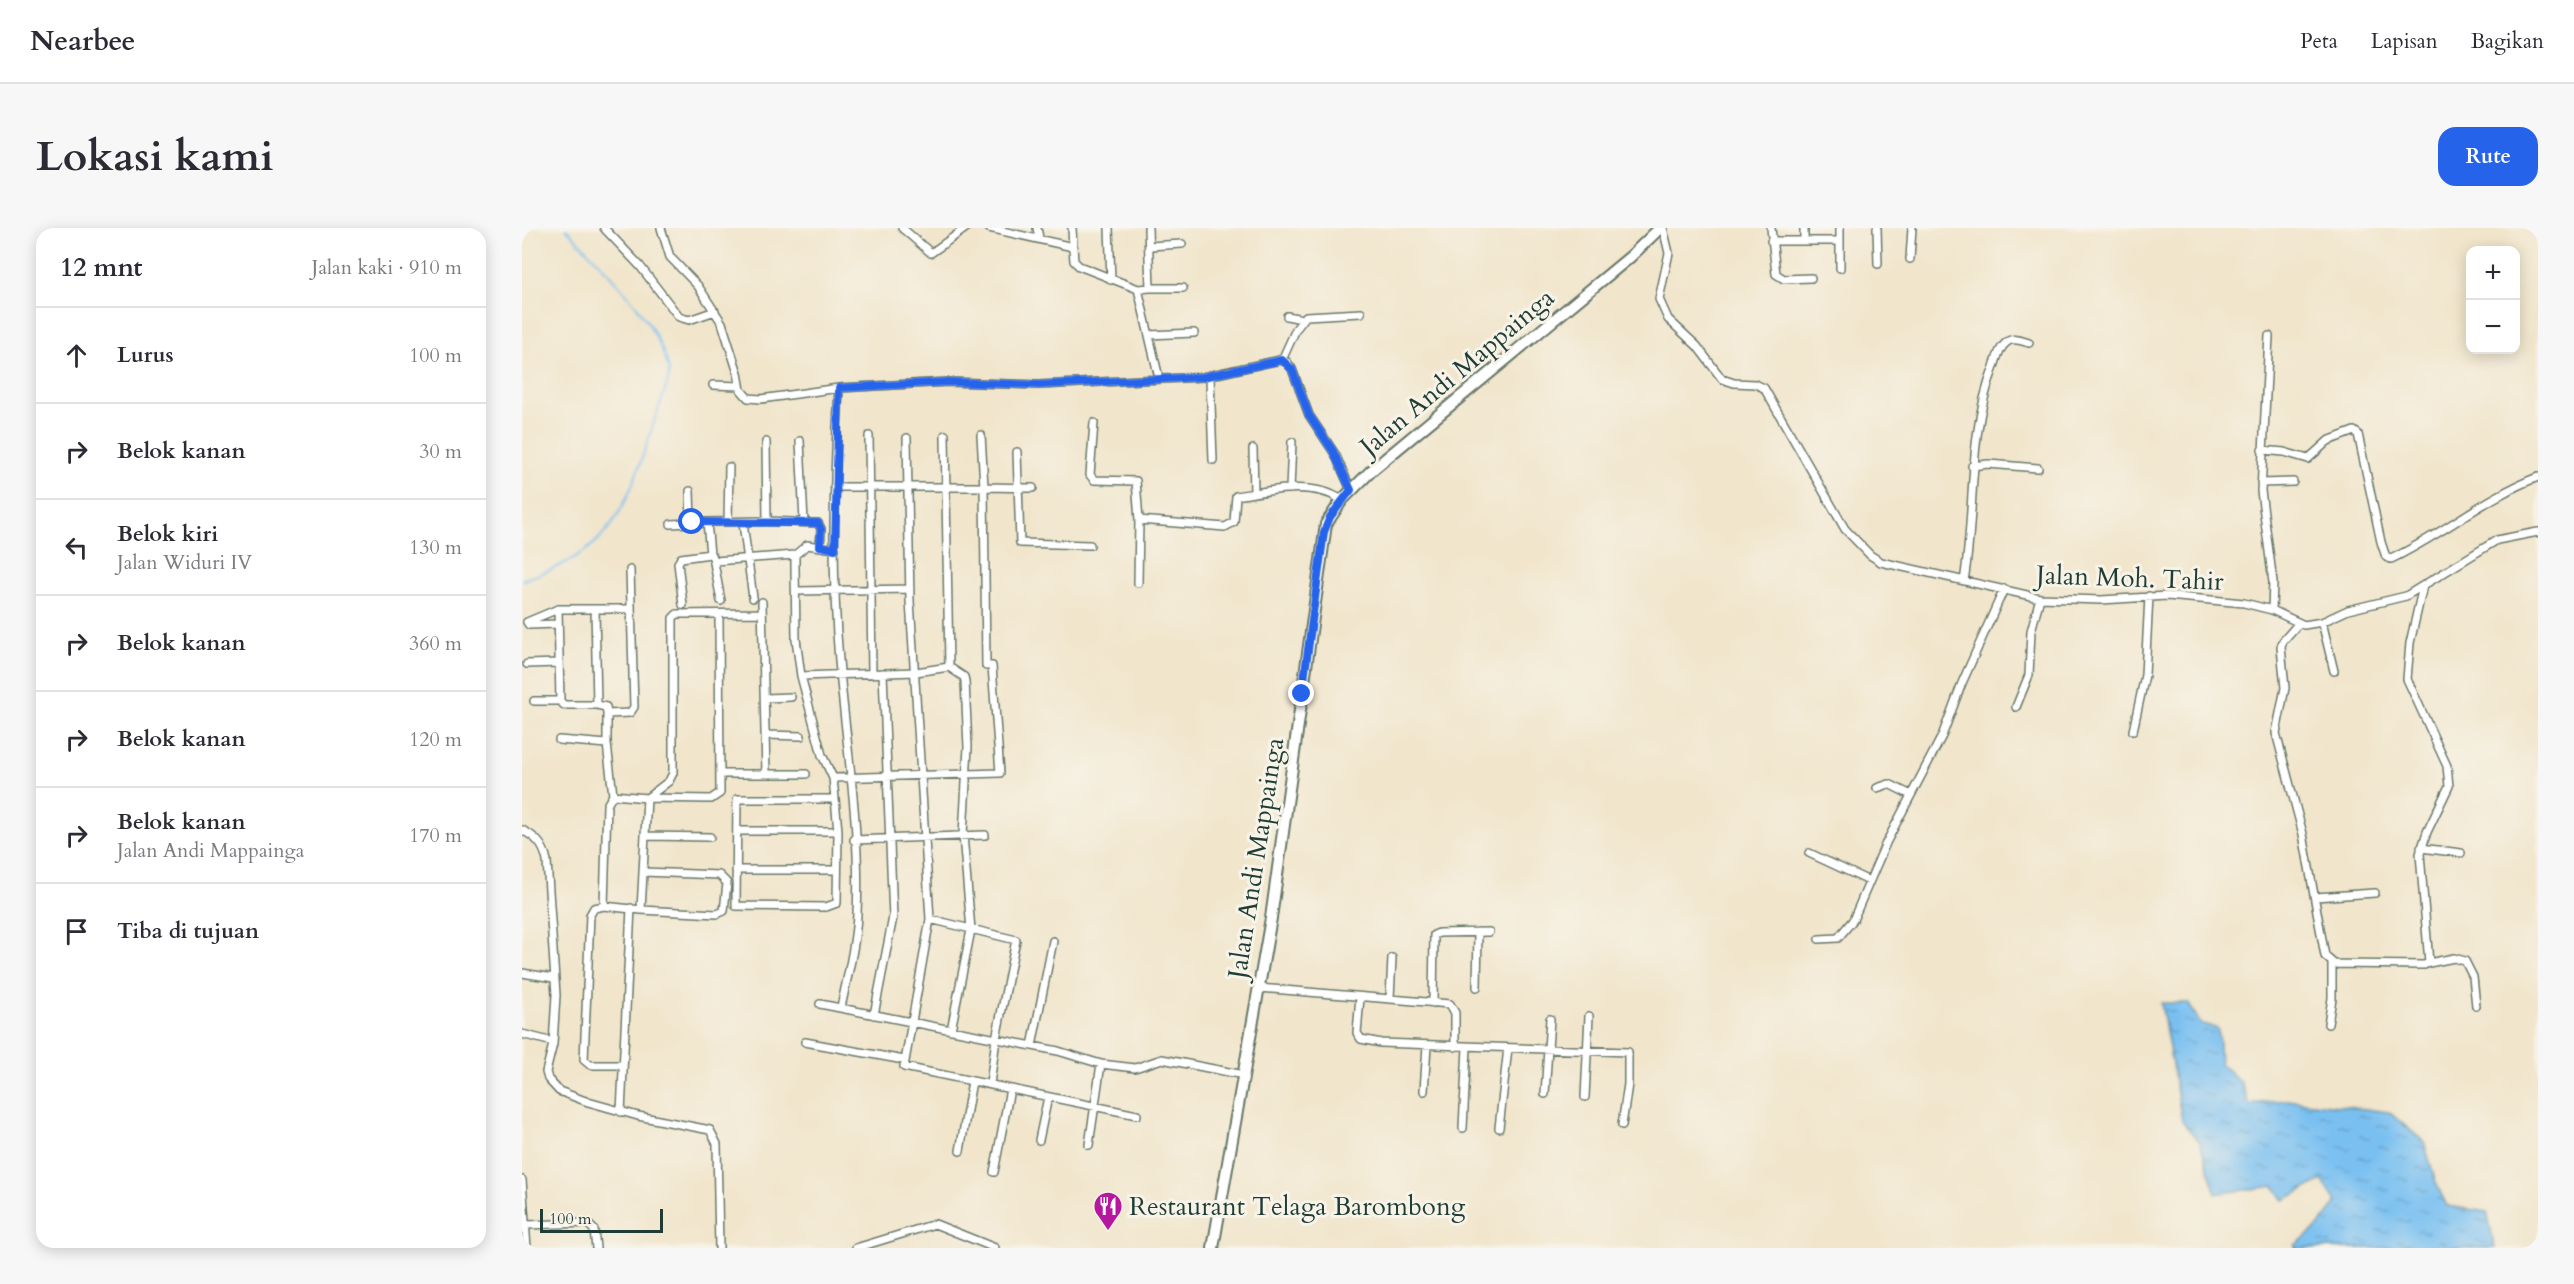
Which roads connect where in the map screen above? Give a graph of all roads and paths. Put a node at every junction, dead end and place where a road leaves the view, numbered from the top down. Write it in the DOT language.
graph roads {
  1 [pos="604,228"];
  2 [pos="661,228"];
  3 [pos="902,228"];
  4 [pos="966,228"];
  5 [pos="989,228"];
  6 [pos="1037,228"];
  7 [pos="1072,228"];
  8 [pos="1109,228"];
  9 [pos="1148,228"];
  10 [pos="1661,228"];
  11 [pos="1771,228"];
  12 [pos="1804,228"];
  13 [pos="1840,228"];
  14 [pos="1877,228"];
  15 [pos="1912,228"];
  16 [pos="1039,238"];
  17 [pos="1771,241"];
  18 [pos="1804,241"];
  19 [pos="1840,241"];
  20 [pos="1182,244"];
  21 [pos="1149,246"];
  22 [pos="1073,247"];
  23 [pos="1910,260"];
  24 [pos="1878,264"];
  25 [pos="1840,268"];
  26 [pos="1811,278"];
  27 [pos="1111,280"];
  28 [pos="1150,288"];
  29 [pos="1183,288"];
  30 [pos="1138,289"];
  31 [pos="715,311"];
  32 [pos="1361,313"];
  33 [pos="1287,316"];
  34 [pos="1302,319"];
  35 [pos="1194,333"];
  36 [pos="1149,334"];
  37 [pos="2269,336"];
  38 [pos="2029,343"];
  39 [pos="1282,360"];
  40 [pos="1210,376"];
  41 [pos="1159,378"];
  42 [pos="713,385"];
  43 [pos="740,386"];
  44 [pos="839,388"];
  45 [pos="1094,423"];
  46 [pos="945,435"];
  47 [pos="981,435"];
  48 [pos="869,436"];
  49 [pos="907,438"];
  50 [pos="800,441"];
  51 [pos="766,442"];
  52 [pos="1292,442"];
  53 [pos="1253,449"];
  54 [pos="2262,450"];
  55 [pos="1017,452"];
  56 [pos="1213,460"];
  57 [pos="1972,466"];
  58 [pos="729,467"];
  59 [pos="2038,468"];
  60 [pos="2538,477"];
  61 [pos="2293,482"];
  62 [pos="2261,483"];
  63 [pos="834,487"];
  64 [pos="871,487"];
  65 [pos="910,487"];
  66 [pos="946,487"];
  67 [pos="984,487"];
  68 [pos="1018,488"];
  69 [pos="1033,488"];
  70 [pos="1290,489"];
  71 [pos="1351,490"];
  72 [pos="690,491"];
  73 [pos="1254,493"];
  74 [pos="1342,500"];
  75 [pos="1139,520"];
  76 [pos="767,521"];
  77 [pos="692,522"];
  78 [pos="707,522"];
  79 [pos="728,522"];
  80 [pos="743,522"];
  81 [pos="804,522"];
  82 [pos="671,524"];
  83 [pos="2538,532"];
  84 [pos="1090,545"];
  85 [pos="820,546"];
  86 [pos="835,549"];
  87 [pos="710,554"];
  88 [pos="795,555"];
  89 [pos="748,558"];
  90 [pos="715,561"];
  91 [pos="630,570"];
  92 [pos="1964,581"];
  93 [pos="1138,583"];
  94 [pos="2423,585"];
  95 [pos="910,589"];
  96 [pos="835,590"];
  97 [pos="2004,590"];
  98 [pos="797,591"];
  99 [pos="872,591"];
  100 [pos="2149,596"];
  101 [pos="753,597"];
  102 [pos="2040,598"];
  103 [pos="720,601"];
  104 [pos="762,602"];
  105 [pos="683,605"];
  106 [pos="558,609"];
  107 [pos="595,609"];
  108 [pos="631,609"];
  109 [pos="2272,610"];
  110 [pos="762,613"];
  111 [pos="719,614"];
  112 [pos="2322,622"];
  113 [pos="558,624"];
  114 [pos="2298,624"];
  115 [pos="559,663"];
  116 [pos="527,664"];
  117 [pos="950,667"];
  118 [pos="2334,671"];
  119 [pos="916,672"];
  120 [pos="882,673"];
  121 [pos="872,674"];
  122 [pos="801,676"];
  123 [pos="840,676"];
  124 [pos="791,697"];
  125 [pos="765,698"];
  126 [pos="534,701"];
  127 [pos="560,701"];
  128 [pos="597,705"];
  129 [pos="2016,706"];
  130 [pos="607,714"];
  131 [pos="2133,731"];
  132 [pos="766,735"];
  133 [pos="801,736"];
  134 [pos="559,740"];
  135 [pos="607,744"];
  136 [pos="720,774"];
  137 [pos="766,774"];
  138 [pos="807,774"];
  139 [pos="966,775"];
  140 [pos="923,776"];
  141 [pos="886,777"];
  142 [pos="833,778"];
  143 [pos="852,778"];
  144 [pos="1877,788"];
  145 [pos="613,795"];
  146 [pos="1911,795"];
  147 [pos="646,798"];
  148 [pos="835,799"];
  149 [pos="522,830"];
  150 [pos="737,831"];
  151 [pos="838,831"];
  152 [pos="963,835"];
  153 [pos="985,835"];
  154 [pos="647,836"];
  155 [pos="710,837"];
  156 [pos="926,837"];
  157 [pos="890,838"];
  158 [pos="854,840"];
  159 [pos="2421,848"];
  160 [pos="1809,853"];
  161 [pos="2461,853"];
  162 [pos="736,870"];
  163 [pos="836,870"];
  164 [pos="644,872"];
  165 [pos="1869,881"];
  166 [pos="2375,893"];
  167 [pos="2315,897"];
  168 [pos="604,906"];
  169 [pos="631,908"];
  170 [pos="641,910"];
  171 [pos="930,919"];
  172 [pos="971,930"];
  173 [pos="1478,932"];
  174 [pos="1489,932"];
  175 [pos="1820,939"];
  176 [pos="1053,940"];
  177 [pos="1392,958"];
  178 [pos="2332,963"];
  179 [pos="2429,963"];
  180 [pos="522,973"];
  181 [pos="554,978"];
  182 [pos="1478,987"];
  183 [pos="1259,988"];
  184 [pos="1360,997"];
  185 [pos="1390,999"];
  186 [pos="1433,1003"];
  187 [pos="820,1004"];
  188 [pos="2476,1006"];
  189 [pos="841,1008"];
  190 [pos="874,1015"];
  191 [pos="1589,1016"];
  192 [pos="1550,1019"];
  193 [pos="912,1023"];
  194 [pos="2328,1024"];
  195 [pos="951,1030"];
  196 [pos="522,1034"];
  197 [pos="996,1039"];
  198 [pos="553,1042"];
  199 [pos="805,1042"];
  200 [pos="1032,1046"];
  201 [pos="1427,1046"];
  202 [pos="1455,1047"];
  203 [pos="1467,1047"];
  204 [pos="1508,1048"];
  205 [pos="1549,1050"];
  206 [pos="1588,1050"];
  207 [pos="904,1060"];
  208 [pos="1101,1064"];
  209 [pos="623,1065"];
  210 [pos="1244,1075"];
  211 [pos="972,1081"];
  212 [pos="990,1084"];
  213 [pos="1010,1089"];
  214 [pos="1424,1090"];
  215 [pos="1545,1094"];
  216 [pos="1048,1096"];
  217 [pos="1585,1097"];
  218 [pos="1095,1107"];
  219 [pos="621,1112"];
  220 [pos="1137,1115"];
  221 [pos="1622,1125"];
  222 [pos="1463,1128"];
  223 [pos="1499,1128"];
  224 [pos="1039,1140"];
  225 [pos="1089,1145"];
  226 [pos="960,1151"];
  227 [pos="994,1172"];
  228 [pos="522,1180"];
  229 [pos="526,1225"];
  230 [pos="527,1248"];
  231 [pos="596,1248"];
  232 [pos="719,1248"];
  233 [pos="856,1248"];
  234 [pos="995,1248"];
  235 [pos="1213,1248"];
  1 -- 31 [label="street"];
  2 -- 31 [label="street"];
  3 -- 4 [label="street"];
  5 -- 16 [label="street"];
  6 -- 16 [label="street"];
  7 -- 22 [label="street"];
  8 -- 27 [label="street"];
  9 -- 21 [label="street"];
  10 -- 71 [label="main road, Jalan Andi Mappainga"];
  10 -- 92 [label="street, Jalan Moh. Tahir"];
  11 -- 17 [label="street"];
  12 -- 18 [label="street"];
  13 -- 19 [label="street"];
  14 -- 24 [label="street"];
  15 -- 23 [label="street"];
  16 -- 22 [label="street"];
  17 -- 18 [label="street"];
  17 -- 26 [label="street"];
  18 -- 19 [label="street"];
  19 -- 25 [label="street"];
  20 -- 21 [label="street"];
  21 -- 28 [label="street"];
  22 -- 27 [label="street"];
  27 -- 30 [label="street"];
  28 -- 29 [label="street"];
  28 -- 30 [label="street"];
  30 -- 36 [label="street"];
  31 -- 43 [label="street"];
  32 -- 34 [label="street"];
  33 -- 34 [label="street"];
  34 -- 39 [label="street"];
  35 -- 36 [label="street"];
  36 -- 41 [label="street"];
  37 -- 54 [label="street"];
  38 -- 57 [label="street"];
  39 -- 40 [label="street"];
  39 -- 71 [label="street"];
  40 -- 41 [label="street"];
  40 -- 56 [label="street"];
  41 -- 44 [label="street"];
  42 -- 43 [label="street"];
  43 -- 44 [label="street"];
  44 -- 63 [label="street"];
  45 -- 75 [label="street"];
  46 -- 66 [label="street"];
  47 -- 67 [label="street"];
  48 -- 64 [label="street"];
  49 -- 65 [label="street"];
  50 -- 81 [label="street"];
  51 -- 76 [label="street"];
  52 -- 70 [label="street"];
  53 -- 73 [label="street"];
  54 -- 60 [label="street"];
  54 -- 62 [label="street"];
  55 -- 68 [label="street"];
  57 -- 59 [label="street"];
  57 -- 92 [label="street"];
  58 -- 79 [label="street"];
  61 -- 62 [label="street"];
  62 -- 109 [label="street"];
  63 -- 64 [label="street"];
  63 -- 86 [label="street"];
  64 -- 65 [label="street"];
  64 -- 99 [label="street"];
  65 -- 66 [label="street"];
  65 -- 95 [label="street"];
  66 -- 67 [label="street"];
  66 -- 117 [label="street"];
  67 -- 68 [label="street"];
  67 -- 139 [label="street"];
  68 -- 69 [label="street"];
  68 -- 84 [label="street"];
  70 -- 73 [label="street"];
  70 -- 74 [label="street"];
  71 -- 74 [label="main road, Jalan Andi Mappainga"];
  72 -- 77 [label="street"];
  73 -- 75 [label="street"];
  74 -- 183 [label="main road, Jalan Andi Mappainga"];
  75 -- 93 [label="street"];
  76 -- 80 [label="street"];
  76 -- 81 [label="street"];
  77 -- 78 [label="street"];
  77 -- 82 [label="street"];
  78 -- 79 [label="street"];
  78 -- 87 [label="street"];
  79 -- 80 [label="street"];
  80 -- 89 [label="street"];
  81 -- 85 [label="street"];
  83 -- 94 [label="street"];
  85 -- 86 [label="street"];
  85 -- 88 [label="street"];
  86 -- 96 [label="street"];
  87 -- 90 [label="street"];
  87 -- 105 [label="street"];
  88 -- 89 [label="street"];
  88 -- 98 [label="street"];
  89 -- 90 [label="street"];
  89 -- 101 [label="street"];
  90 -- 103 [label="street"];
  91 -- 108 [label="street"];
  92 -- 97 [label="street, Jalan Moh. Tahir"];
  94 -- 112 [label="street"];
  94 -- 159 [label="street"];
  95 -- 99 [label="street"];
  95 -- 119 [label="street"];
  96 -- 98 [label="street"];
  96 -- 99 [label="street"];
  96 -- 123 [label="street"];
  97 -- 102 [label="street, Jalan Moh. Tahir"];
  97 -- 146 [label="street"];
  98 -- 122 [label="street"];
  99 -- 121 [label="street"];
  100 -- 102 [label="street, Jalan Moh. Tahir"];
  100 -- 109 [label="street, Jalan Moh. Tahir"];
  100 -- 131 [label="street"];
  102 -- 129 [label="street"];
  104 -- 110 [label="street"];
  106 -- 107 [label="street"];
  106 -- 113 [label="street"];
  106 -- 113 [label="street"];
  107 -- 108 [label="street"];
  107 -- 128 [label="street"];
  108 -- 130 [label="street"];
  109 -- 114 [label="street, Jalan Moh. Tahir"];
  110 -- 111 [label="street"];
  110 -- 125 [label="street"];
  111 -- 136 [label="street"];
  111 -- 147 [label="street"];
  112 -- 114 [label="street"];
  112 -- 118 [label="street"];
  113 -- 115 [label="street"];
  114 -- 167 [label="street"];
  115 -- 116 [label="street"];
  115 -- 127 [label="street"];
  117 -- 119 [label="street"];
  117 -- 139 [label="street"];
  119 -- 120 [label="street"];
  119 -- 140 [label="street"];
  120 -- 121 [label="street"];
  120 -- 141 [label="street"];
  121 -- 123 [label="street"];
  122 -- 123 [label="street"];
  122 -- 142 [label="street"];
  123 -- 143 [label="street"];
  124 -- 125 [label="street"];
  125 -- 132 [label="street"];
  126 -- 127 [label="street"];
  127 -- 128 [label="street"];
  128 -- 130 [label="street"];
  130 -- 135 [label="street"];
  132 -- 133 [label="street"];
  132 -- 137 [label="street"];
  134 -- 135 [label="street"];
  135 -- 145 [label="street"];
  136 -- 137 [label="street"];
  136 -- 147 [label="street"];
  137 -- 138 [label="street"];
  139 -- 140 [label="street"];
  139 -- 152 [label="street"];
  140 -- 141 [label="street"];
  140 -- 156 [label="street"];
  141 -- 143 [label="street"];
  141 -- 157 [label="street"];
  142 -- 143 [label="street"];
  142 -- 148 [label="street"];
  143 -- 158 [label="street"];
  144 -- 146 [label="street"];
  145 -- 147 [label="street"];
  145 -- 168 [label="street"];
  146 -- 165 [label="street"];
  147 -- 154 [label="street"];
  148 -- 150 [label="street"];
  148 -- 151 [label="street"];
  149 -- 181 [label="street"];
  150 -- 151 [label="street"];
  150 -- 162 [label="street"];
  151 -- 163 [label="street"];
  152 -- 153 [label="street"];
  152 -- 156 [label="street"];
  152 -- 172 [label="street"];
  154 -- 155 [label="street"];
  154 -- 164 [label="street"];
  156 -- 157 [label="street"];
  156 -- 171 [label="street"];
  157 -- 158 [label="street"];
  157 -- 190 [label="street"];
  158 -- 189 [label="street"];
  159 -- 161 [label="street"];
  159 -- 179 [label="street"];
  160 -- 165 [label="street"];
  162 -- 163 [label="street"];
  162 -- 163 [label="street"];
  164 -- 170 [label="street"];
  164 -- 170 [label="street"];
  165 -- 175 [label="street"];
  166 -- 167 [label="street"];
  167 -- 178 [label="street"];
  168 -- 169 [label="street"];
  168 -- 209 [label="street"];
  169 -- 170 [label="street"];
  169 -- 209 [label="street"];
  171 -- 172 [label="street"];
  171 -- 193 [label="street"];
  172 -- 195 [label="street"];
  172 -- 197 [label="street"];
  173 -- 174 [label="street"];
  173 -- 182 [label="street"];
  173 -- 186 [label="street"];
  176 -- 200 [label="street"];
  177 -- 185 [label="street"];
  178 -- 179 [label="street"];
  178 -- 194 [label="street"];
  179 -- 188 [label="street"];
  180 -- 181 [label="street"];
  181 -- 198 [label="street"];
  183 -- 184 [label="street"];
  183 -- 210 [label="main road, Jalan Andi Mappainga"];
  184 -- 185 [label="street"];
  184 -- 201 [label="street"];
  185 -- 186 [label="street"];
  186 -- 202 [label="street"];
  187 -- 189 [label="street"];
  189 -- 190 [label="street"];
  190 -- 193 [label="street"];
  191 -- 206 [label="street"];
  192 -- 205 [label="street"];
  193 -- 195 [label="street"];
  193 -- 207 [label="street"];
  195 -- 197 [label="street"];
  196 -- 198 [label="street"];
  197 -- 200 [label="street"];
  197 -- 212 [label="street"];
  198 -- 219 [label="street"];
  199 -- 207 [label="street"];
  200 -- 208 [label="street"];
  201 -- 202 [label="street"];
  201 -- 214 [label="street"];
  202 -- 203 [label="street"];
  203 -- 204 [label="street"];
  203 -- 222 [label="street"];
  204 -- 205 [label="street"];
  204 -- 223 [label="street"];
  205 -- 206 [label="street"];
  205 -- 215 [label="street"];
  206 -- 217 [label="street"];
  206 -- 221 [label="street"];
  207 -- 211 [label="street"];
  208 -- 210 [label="street"];
  208 -- 218 [label="street"];
  209 -- 219 [label="street"];
  210 -- 235 [label="main road, Jalan Andi Mappainga"];
  211 -- 212 [label="street"];
  211 -- 226 [label="street"];
  212 -- 213 [label="street"];
  213 -- 216 [label="street"];
  213 -- 227 [label="street"];
  216 -- 218 [label="street"];
  216 -- 224 [label="street"];
  218 -- 220 [label="street"];
  218 -- 225 [label="street"];
  219 -- 232 [label="street"];
  228 -- 229 [label="street"];
  229 -- 230 [label="street"];
  229 -- 231 [label="street"];
  233 -- 234 [label="street"];
}
